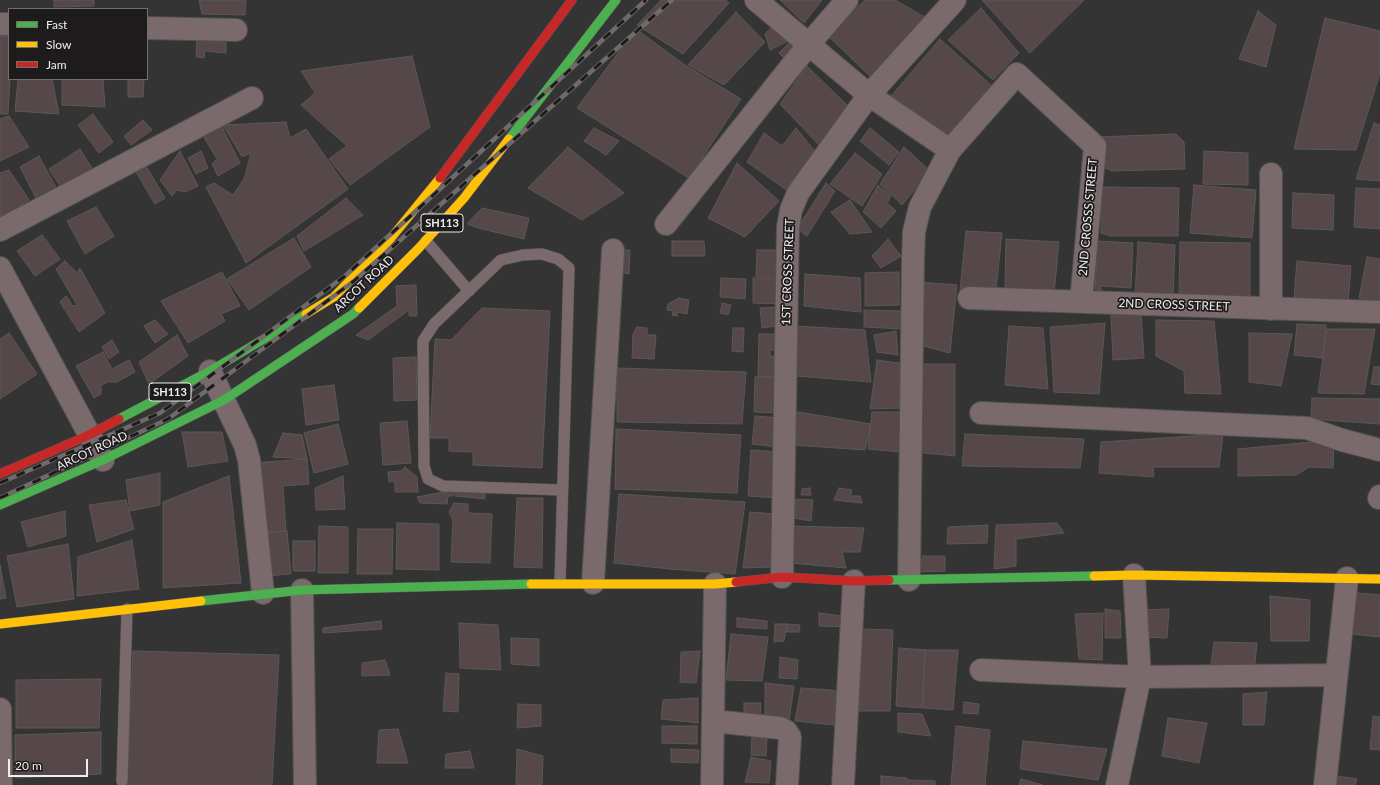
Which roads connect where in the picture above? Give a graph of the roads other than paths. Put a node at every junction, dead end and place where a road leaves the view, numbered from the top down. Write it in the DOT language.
graph roads {
  1 [pos="572,0"];
  2 [pos="616,0"];
  3 [pos="756,0"];
  4 [pos="847,0"];
  5 [pos="955,0"];
  6 [pos="148,28"];
  7 [pos="236,30"];
  8 [pos="809,44"];
  9 [pos="870,95"];
  10 [pos="252,98"];
  11 [pos="950,150"];
  12 [pos="1271,174"];
  13 [pos="666,224"];
  14 [pos="0,230"];
  15 [pos="426,241"];
  16 [pos="613,250"];
  17 [pos="0,268"];
  18 [pos="469,291"];
  19 [pos="968,298"];
  20 [pos="1081,302"];
  21 [pos="1271,309"];
  22 [pos="1380,312"];
  23 [pos="210,371"];
  24 [pos="224,400"];
  25 [pos="981,413"];
  26 [pos="89,435"];
  27 [pos="1380,450"];
  28 [pos="103,460"];
  29 [pos="0,474"];
  30 [pos="562,490"];
  31 [pos="0,504"];
  32 [pos="1134,575"];
  33 [pos="782,577"];
  34 [pos="1347,578"];
  35 [pos="1380,578"];
  36 [pos="909,580"];
  37 [pos="854,581"];
  38 [pos="560,583"];
  39 [pos="593,583"];
  40 [pos="715,584"];
  41 [pos="302,590"];
  42 [pos="263,594"];
  43 [pos="127,610"];
  44 [pos="0,624"];
  45 [pos="981,670"];
  46 [pos="1336,675"];
  47 [pos="1140,677"];
  48 [pos="0,709"];
  49 [pos="713,721"];
  50 [pos="122,781"];
  51 [pos="1,785"];
  52 [pos="305,785"];
  53 [pos="712,785"];
  54 [pos="788,785"];
  55 [pos="843,785"];
  56 [pos="1117,785"];
  57 [pos="1325,785"];
  1 -- 23 [label="main road, ARCOT ROAD / SH113"];
  2 -- 15 [label="main road, ARCOT ROAD / SH113"];
  3 -- 8 [label="street"];
  4 -- 8 [label="street"];
  5 -- 9 [label="street, 1ST CROSS STREET"];
  6 -- 7 [label="street"];
  8 -- 9 [label="street"];
  8 -- 13 [label="street"];
  9 -- 11 [label="street"];
  9 -- 33 [label="street, 1ST CROSS STREET"];
  10 -- 14 [label="street"];
  11 -- 20 [label="street, 2ND CROSSS STREET"];
  11 -- 36 [label="street"];
  12 -- 21 [label="street"];
  15 -- 18 [label="lane"];
  15 -- 24 [label="main road, ARCOT ROAD / SH113"];
  16 -- 39 [label="street"];
  17 -- 26 [label="street"];
  18 -- 30 [label="lane"];
  18 -- 30 [label="lane"];
  19 -- 20 [label="street, 2ND CROSS STREET"];
  20 -- 21 [label="street, 2ND CROSS STREET"];
  21 -- 22 [label="street, 2ND CROSS STREET"];
  23 -- 24 [label="street"];
  23 -- 26 [label="main road, ARCOT ROAD / SH113"];
  24 -- 28 [label="main road, ARCOT ROAD / SH113"];
  24 -- 42 [label="street"];
  25 -- 27 [label="street"];
  26 -- 28 [label="street"];
  26 -- 29 [label="main road, ARCOT ROAD / SH113"];
  28 -- 31 [label="main road, ARCOT ROAD / SH113"];
  30 -- 38 [label="lane"];
  32 -- 34 [label="main road"];
  32 -- 36 [label="main road"];
  32 -- 47 [label="street"];
  33 -- 37 [label="main road"];
  33 -- 40 [label="main road"];
  34 -- 35 [label="main road"];
  34 -- 46 [label="street"];
  36 -- 37 [label="main road"];
  37 -- 55 [label="street"];
  38 -- 39 [label="main road"];
  38 -- 41 [label="main road"];
  39 -- 40 [label="main road"];
  40 -- 49 [label="street"];
  41 -- 42 [label="main road"];
  41 -- 52 [label="street"];
  42 -- 43 [label="main road"];
  43 -- 44 [label="main road"];
  43 -- 50 [label="lane"];
  45 -- 47 [label="street"];
  46 -- 47 [label="street"];
  46 -- 57 [label="street"];
  47 -- 56 [label="street"];
  48 -- 51 [label="street"];
  49 -- 53 [label="street"];
  49 -- 54 [label="street"];
}
